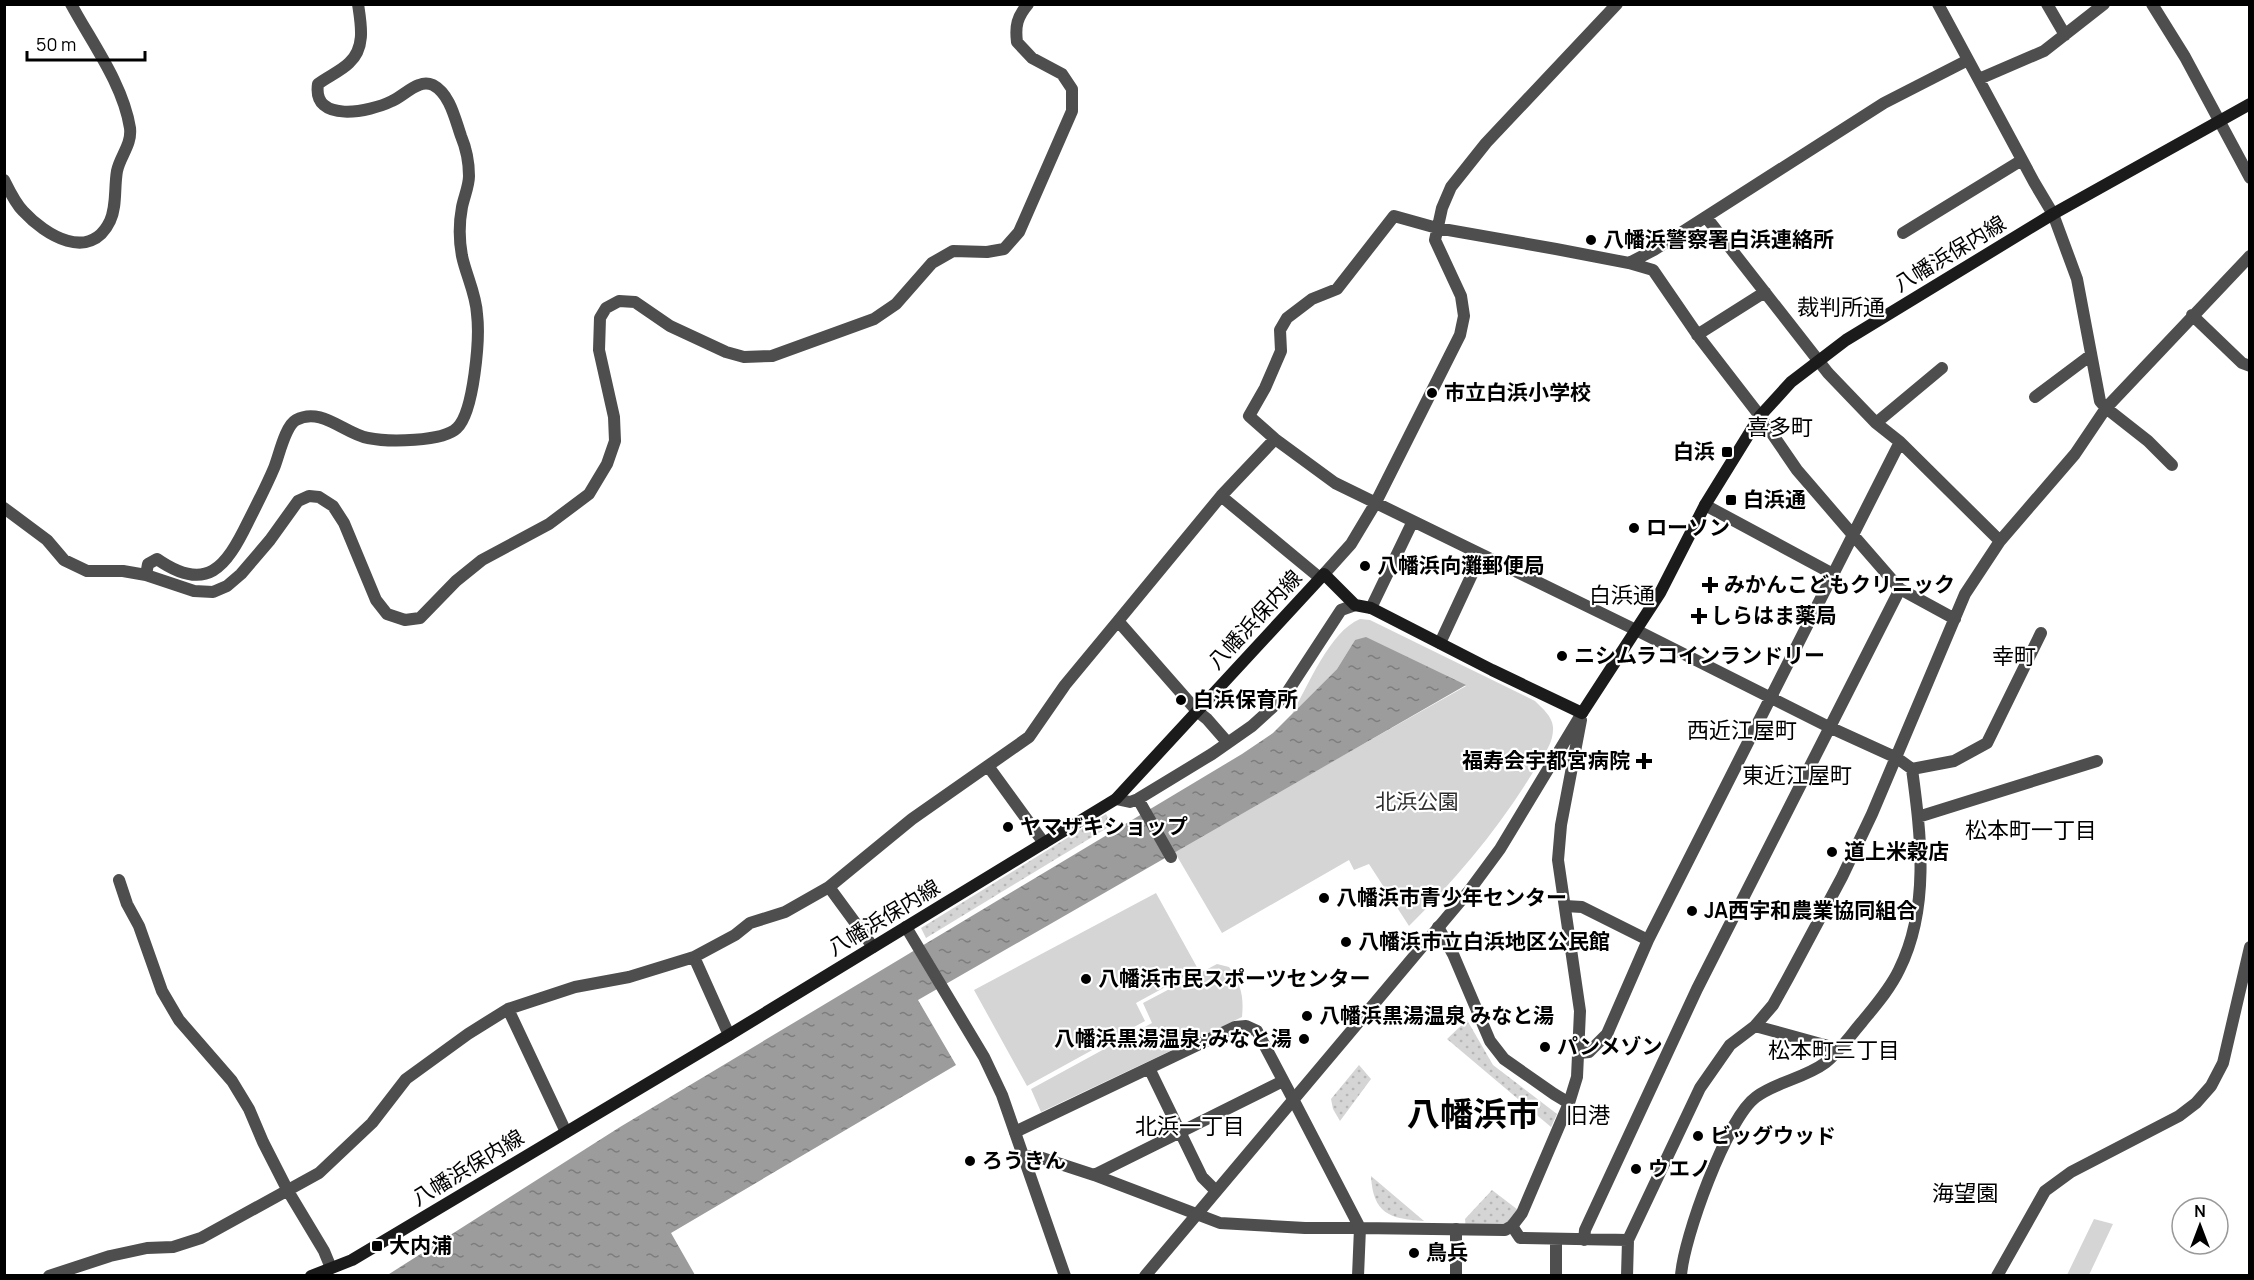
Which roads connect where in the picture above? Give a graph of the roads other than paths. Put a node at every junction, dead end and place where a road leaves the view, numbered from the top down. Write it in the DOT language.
graph roads {
  1 [pos="71,4"];
  2 [pos="358,4"];
  3 [pos="1028,4"];
  4 [pos="1617,4"];
  5 [pos="1938,4"];
  6 [pos="2047,4"];
  7 [pos="2104,4"];
  8 [pos="2152,4"];
  9 [pos="2065,35"];
  10 [pos="1968,60"];
  11 [pos="1979,79"];
  12 [pos="2250,104"];
  13 [pos="2219,122"];
  14 [pos="2022,160"];
  15 [pos="2250,178"];
  16 [pos="4,180"];
  17 [pos="2053,214"];
  18 [pos="1706,217"];
  19 [pos="1437,228"];
  20 [pos="1903,233"];
  21 [pos="2250,256"];
  22 [pos="1629,263"];
  23 [pos="1765,292"];
  24 [pos="2192,315"];
  25 [pos="1697,334"];
  26 [pos="2091,355"];
  27 [pos="1818,360"];
  28 [pos="2250,366"];
  29 [pos="1942,368"];
  30 [pos="2035,397"];
  31 [pos="2106,408"];
  32 [pos="1760,416"];
  33 [pos="1876,423"];
  34 [pos="1275,439"];
  35 [pos="1900,442"];
  36 [pos="2172,465"];
  37 [pos="1221,496"];
  38 [pos="1375,504"];
  39 [pos="1705,505"];
  40 [pos="4,508"];
  41 [pos="1413,523"];
  42 [pos="1853,535"];
  43 [pos="2000,541"];
  44 [pos="1480,555"];
  45 [pos="1833,574"];
  46 [pos="146,575"];
  47 [pos="1322,576"];
  48 [pos="1900,588"];
  49 [pos="1355,604"];
  50 [pos="1371,608"];
  51 [pos="1955,619"];
  52 [pos="1118,621"];
  53 [pos="1636,630"];
  54 [pos="2042,633"];
  55 [pos="1440,643"];
  56 [pos="1772,697"];
  57 [pos="1197,711"];
  58 [pos="1582,713"];
  59 [pos="1829,727"];
  60 [pos="1228,743"];
  61 [pos="1898,758"];
  62 [pos="2097,760"];
  63 [pos="988,766"];
  64 [pos="1912,769"];
  65 [pos="1116,799"];
  66 [pos="1140,805"];
  67 [pos="1918,817"];
  68 [pos="1044,843"];
  69 [pos="1171,858"];
  70 [pos="119,880"];
  71 [pos="829,887"];
  72 [pos="1565,906"];
  73 [pos="906,927"];
  74 [pos="1438,927"];
  75 [pos="1648,940"];
  76 [pos="873,947"];
  77 [pos="2250,947"];
  78 [pos="694,957"];
  79 [pos="508,1009"];
  80 [pos="1755,1026"];
  81 [pos="729,1035"];
  82 [pos="1839,1049"];
  83 [pos="1580,1053"];
  84 [pos="1149,1068"];
  85 [pos="1283,1081"];
  86 [pos="1293,1099"];
  87 [pos="1569,1102"];
  88 [pos="566,1132"];
  89 [pos="1015,1132"];
  90 [pos="1181,1134"];
  91 [pos="1025,1156"];
  92 [pos="1094,1175"];
  93 [pos="288,1191"];
  94 [pos="1216,1191"];
  95 [pos="1197,1214"];
  96 [pos="1512,1226"];
  97 [pos="1360,1228"];
  98 [pos="1456,1229"];
  99 [pos="1556,1240"];
  100 [pos="1584,1240"];
  101 [pos="1628,1240"];
  102 [pos="331,1268"];
  103 [pos="49,1275"];
  104 [pos="311,1275"];
  105 [pos="1065,1275"];
  106 [pos="1145,1275"];
  107 [pos="1358,1275"];
  108 [pos="1456,1275"];
  109 [pos="1556,1275"];
  110 [pos="1627,1275"];
  111 [pos="1681,1275"];
  112 [pos="1997,1275"];
  1 -- 16 [label="street"];
  2 -- 46 [label="street"];
  3 -- 46 [label="street"];
  4 -- 19 [label="street"];
  5 -- 10 [label="street"];
  6 -- 9 [label="street"];
  7 -- 9 [label="street"];
  8 -- 13 [label="street"];
  9 -- 11 [label="street"];
  10 -- 11 [label="street"];
  10 -- 18 [label="street"];
  11 -- 14 [label="street"];
  12 -- 13 [label="main road, 八幡浜保内線"];
  13 -- 15 [label="street"];
  13 -- 17 [label="main road, 八幡浜保内線"];
  14 -- 17 [label="street"];
  14 -- 20 [label="street"];
  17 -- 26 [label="street"];
  17 -- 27 [label="main road, 八幡浜保内線"];
  18 -- 22 [label="street"];
  18 -- 23 [label="street"];
  19 -- 22 [label="street"];
  19 -- 34 [label="street"];
  19 -- 38 [label="street"];
  21 -- 24 [label="street"];
  22 -- 25 [label="street"];
  23 -- 25 [label="street"];
  23 -- 27 [label="street"];
  24 -- 28 [label="street"];
  24 -- 31 [label="street"];
  25 -- 32 [label="street"];
  26 -- 30 [label="street"];
  26 -- 31 [label="street"];
  27 -- 32 [label="main road, 八幡浜保内線"];
  27 -- 33 [label="street"];
  29 -- 33 [label="street"];
  31 -- 36 [label="street"];
  31 -- 43 [label="street"];
  32 -- 39 [label="main road, 八幡浜保内線"];
  32 -- 42 [label="street"];
  33 -- 35 [label="street"];
  34 -- 37 [label="street"];
  34 -- 38 [label="street"];
  35 -- 42 [label="street"];
  35 -- 43 [label="street"];
  37 -- 47 [label="street"];
  37 -- 52 [label="street"];
  38 -- 41 [label="street"];
  38 -- 47 [label="street"];
  39 -- 45 [label="street"];
  39 -- 53 [label="main road, 八幡浜保内線"];
  40 -- 46 [label="street"];
  41 -- 44 [label="street"];
  41 -- 50 [label="street"];
  42 -- 45 [label="street"];
  42 -- 48 [label="street"];
  43 -- 51 [label="street"];
  44 -- 53 [label="street"];
  44 -- 55 [label="street"];
  45 -- 56 [label="street"];
  47 -- 49 [label="main road, 八幡浜保内線"];
  47 -- 57 [label="main road, 八幡浜保内線"];
  48 -- 51 [label="street"];
  48 -- 59 [label="street"];
  49 -- 50 [label="main road"];
  49 -- 60 [label="street"];
  50 -- 55 [label="main road"];
  51 -- 61 [label="street"];
  52 -- 57 [label="street"];
  52 -- 63 [label="street"];
  53 -- 56 [label="street"];
  53 -- 58 [label="main road, 八幡浜保内線"];
  54 -- 64 [label="street"];
  55 -- 58 [label="main road"];
  56 -- 59 [label="street"];
  56 -- 75 [label="street"];
  57 -- 60 [label="street"];
  57 -- 65 [label="main road, 八幡浜保内線"];
  58 -- 72 [label="street"];
  58 -- 74 [label="street"];
  59 -- 61 [label="street"];
  59 -- 100 [label="street"];
  60 -- 66 [label="street"];
  61 -- 64 [label="street"];
  61 -- 80 [label="street"];
  62 -- 67 [label="street"];
  63 -- 68 [label="street"];
  63 -- 71 [label="street"];
  64 -- 67 [label="street"];
  65 -- 66 [label="street"];
  65 -- 68 [label="main road, 八幡浜保内線"];
  66 -- 69 [label="street"];
  67 -- 82 [label="street"];
  68 -- 73 [label="main road, 八幡浜保内線"];
  70 -- 93 [label="street"];
  71 -- 76 [label="street"];
  71 -- 78 [label="street"];
  72 -- 75 [label="street"];
  72 -- 83 [label="street"];
  73 -- 76 [label="main road, 八幡浜保内線"];
  73 -- 89 [label="street"];
  74 -- 86 [label="street"];
  74 -- 87 [label="street"];
  75 -- 83 [label="street"];
  76 -- 81 [label="main road, 八幡浜保内線"];
  77 -- 112 [label="street"];
  78 -- 79 [label="street"];
  78 -- 81 [label="street"];
  79 -- 88 [label="street"];
  79 -- 93 [label="street"];
  80 -- 82 [label="street"];
  80 -- 101 [label="street"];
  81 -- 88 [label="main road, 八幡浜保内線"];
  82 -- 111 [label="street"];
  83 -- 87 [label="street"];
  84 -- 85 [label="street"];
  84 -- 89 [label="street"];
  84 -- 90 [label="street"];
  85 -- 86 [label="street"];
  85 -- 90 [label="street"];
  86 -- 94 [label="street"];
  86 -- 97 [label="street"];
  87 -- 96 [label="street"];
  88 -- 102 [label="main road, 八幡浜保内線"];
  89 -- 91 [label="street"];
  90 -- 92 [label="street"];
  90 -- 94 [label="street"];
  91 -- 92 [label="street"];
  91 -- 105 [label="street"];
  92 -- 95 [label="street"];
  93 -- 102 [label="street"];
  93 -- 103 [label="street"];
  94 -- 95 [label="street"];
  95 -- 97 [label="street"];
  95 -- 106 [label="street"];
  96 -- 98 [label="street"];
  96 -- 99 [label="street"];
  97 -- 98 [label="street"];
  97 -- 107 [label="street"];
  98 -- 108 [label="street"];
  99 -- 100 [label="street"];
  99 -- 109 [label="street"];
  100 -- 101 [label="street"];
  101 -- 110 [label="street"];
  102 -- 104 [label="main road, 八幡浜保内線"];
}
